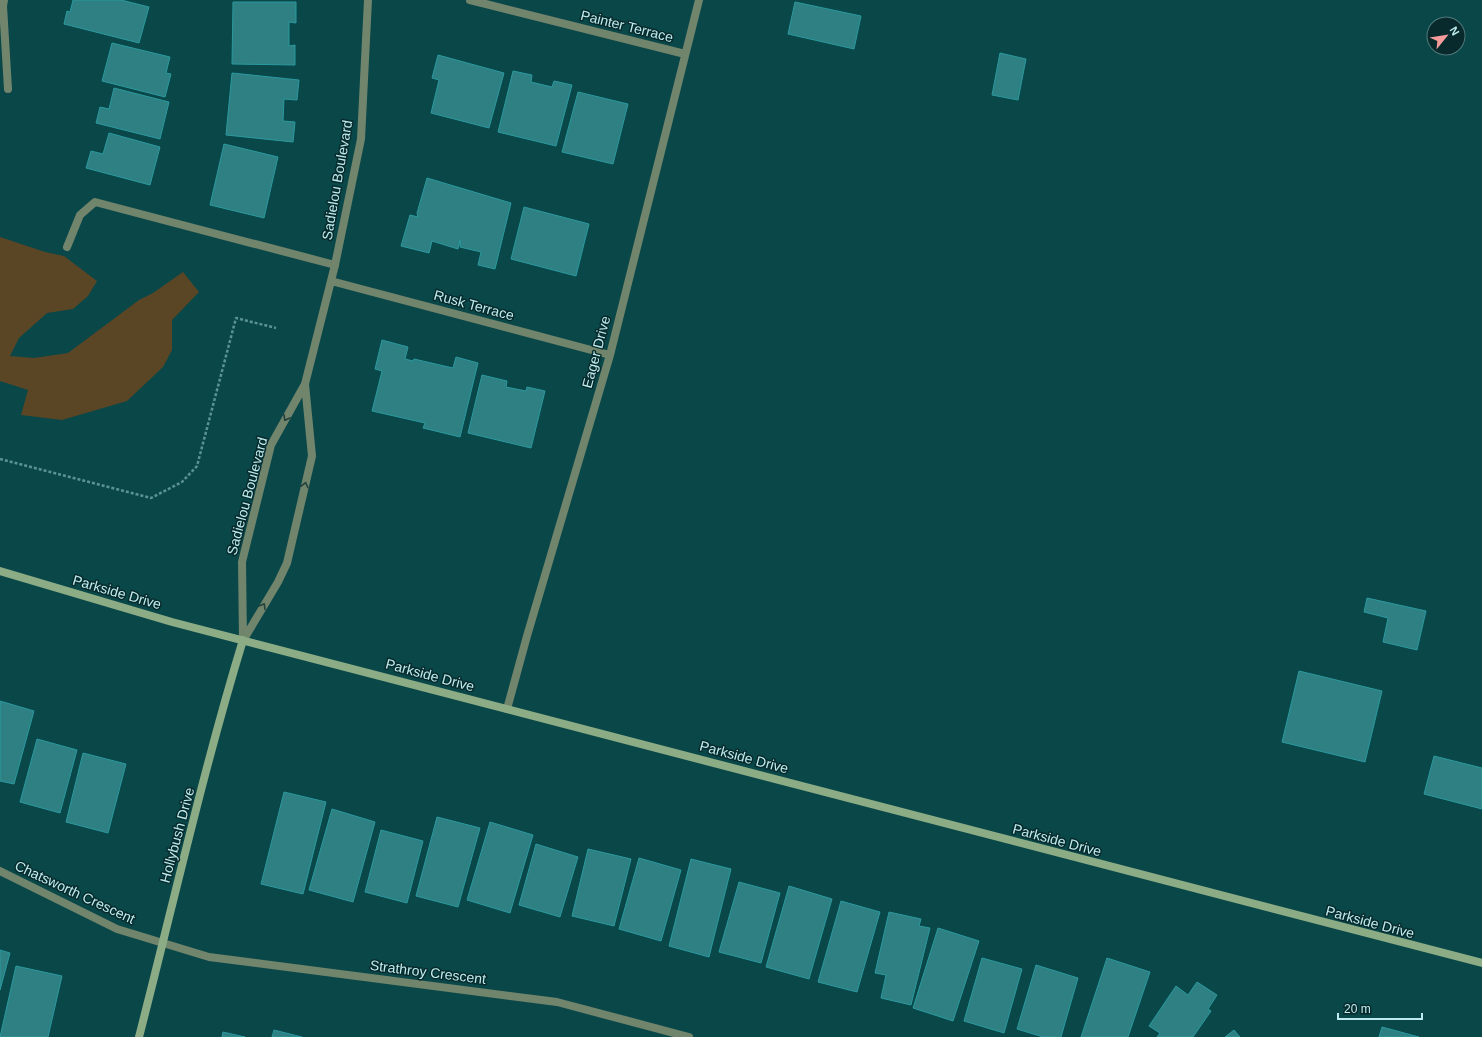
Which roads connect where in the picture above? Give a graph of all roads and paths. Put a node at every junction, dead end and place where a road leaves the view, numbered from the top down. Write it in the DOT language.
graph roads {
  1 [pos="4,0"];
  2 [pos="368,0"];
  3 [pos="470,0"];
  4 [pos="699,0"];
  5 [pos="685,54"];
  6 [pos="8,89"];
  7 [pos="67,247"];
  8 [pos="335,265"];
  9 [pos="331,281"];
  10 [pos="276,328"];
  11 [pos="610,355"];
  12 [pos="305,384"];
  13 [pos="0,459"];
  14 [pos="0,571"];
  15 [pos="244,640"];
  16 [pos="508,709"];
  17 [pos="0,871"];
  18 [pos="162,944"];
  19 [pos="1482,964"];
  20 [pos="139,1037"];
  21 [pos="689,1037"];
  1 -- 6 [label="street"];
  2 -- 8 [label="street, Sadielou Boulevard"];
  3 -- 5 [label="street, Painter Terrace"];
  4 -- 5 [label="street, Eager Drive"];
  5 -- 11 [label="street, Eager Drive"];
  7 -- 8 [label="street"];
  8 -- 9 [label="street, Sadielou Boulevard"];
  9 -- 11 [label="street, Rusk Terrace"];
  9 -- 12 [label="street, Sadielou Boulevard"];
  10 -- 13 [label="path"];
  11 -- 16 [label="street, Eager Drive"];
  12 -- 15 [label="street, Sadielou Boulevard, one-way"];
  15 -- 12 [label="street, Sadielou Boulevard, one-way"];
  14 -- 15 [label="main road, Parkside Drive"];
  15 -- 16 [label="main road, Parkside Drive"];
  15 -- 18 [label="main road, Hollybush Drive"];
  16 -- 19 [label="main road, Parkside Drive"];
  17 -- 18 [label="street, Chatsworth Crescent"];
  18 -- 20 [label="main road, Hollybush Drive"];
  18 -- 21 [label="street, Strathroy Crescent"];
}
